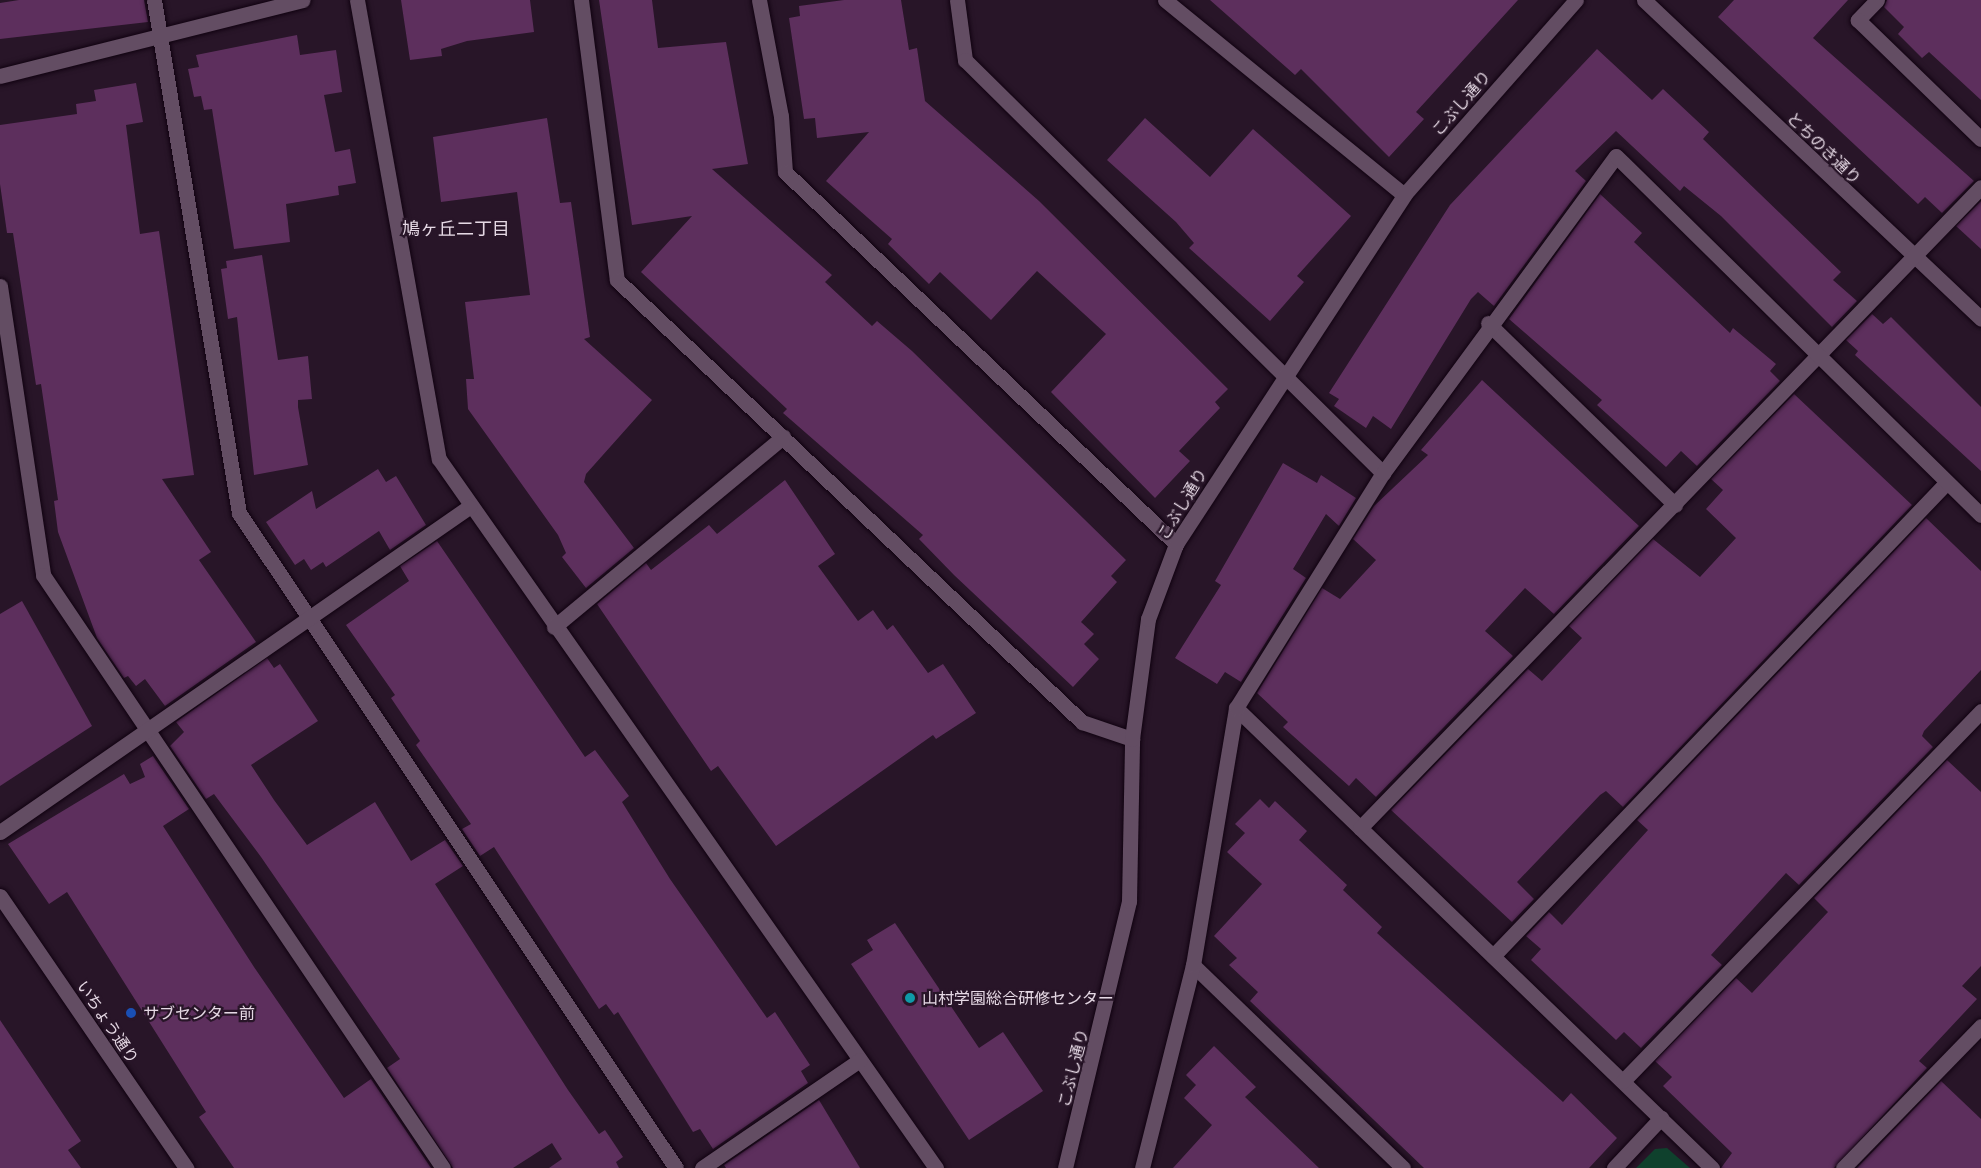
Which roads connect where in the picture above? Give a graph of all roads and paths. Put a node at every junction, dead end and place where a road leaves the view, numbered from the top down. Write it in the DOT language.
graph roads {
  1 [pos="153,0"];
  2 [pos="303,0"];
  3 [pos="357,0"];
  4 [pos="581,0"];
  5 [pos="759,0"];
  6 [pos="957,0"];
  7 [pos="1165,0"];
  8 [pos="1576,0"];
  9 [pos="1644,0"];
  10 [pos="1877,0"];
  11 [pos="159,36"];
  12 [pos="0,76"];
  13 [pos="1981,139"];
  14 [pos="1981,187"];
  15 [pos="1404,195"];
  16 [pos="1912,255"];
  17 [pos="0,286"];
  18 [pos="1981,319"];
  19 [pos="1488,323"];
  20 [pos="1819,356"];
  21 [pos="1283,376"];
  22 [pos="783,437"];
  23 [pos="1383,473"];
  24 [pos="1947,482"];
  25 [pos="1675,505"];
  26 [pos="469,507"];
  27 [pos="1981,515"];
  28 [pos="1176,544"];
  29 [pos="311,617"];
  30 [pos="554,627"];
  31 [pos="1236,708"];
  32 [pos="1981,711"];
  33 [pos="146,731"];
  34 [pos="1132,740"];
  35 [pos="1360,828"];
  36 [pos="0,832"];
  37 [pos="0,897"];
  38 [pos="1493,956"];
  39 [pos="1193,965"];
  40 [pos="1981,1026"];
  41 [pos="860,1060"];
  42 [pos="1623,1082"];
  43 [pos="1661,1118"];
  44 [pos="186,1168"];
  45 [pos="443,1168"];
  46 [pos="676,1168"];
  47 [pos="702,1168"];
  48 [pos="936,1168"];
  49 [pos="1065,1168"];
  50 [pos="1142,1168"];
  51 [pos="1403,1168"];
  52 [pos="1614,1168"];
  53 [pos="1712,1168"];
  54 [pos="1843,1168"];
  1 -- 11 [label="street"];
  2 -- 11 [label="street"];
  3 -- 26 [label="street"];
  4 -- 22 [label="street"];
  5 -- 28 [label="street"];
  6 -- 21 [label="street"];
  7 -- 15 [label="street"];
  8 -- 15 [label="street, こぶし通り"];
  9 -- 16 [label="street, とちのき通り"];
  10 -- 13 [label="street"];
  11 -- 12 [label="street"];
  11 -- 29 [label="street"];
  14 -- 16 [label="street"];
  15 -- 21 [label="street, こぶし通り"];
  16 -- 18 [label="street, とちのき通り"];
  16 -- 20 [label="street"];
  17 -- 33 [label="street"];
  19 -- 20 [label="street"];
  19 -- 23 [label="street"];
  19 -- 25 [label="street"];
  20 -- 24 [label="street"];
  20 -- 25 [label="street"];
  21 -- 23 [label="street"];
  21 -- 28 [label="street, こぶし通り"];
  22 -- 30 [label="street"];
  22 -- 34 [label="street"];
  23 -- 31 [label="street"];
  24 -- 27 [label="street"];
  24 -- 38 [label="street"];
  25 -- 35 [label="street"];
  26 -- 29 [label="street"];
  26 -- 30 [label="street"];
  28 -- 34 [label="street, こぶし通り"];
  29 -- 33 [label="street"];
  29 -- 46 [label="street"];
  30 -- 41 [label="street"];
  31 -- 35 [label="street"];
  31 -- 39 [label="street"];
  32 -- 42 [label="street"];
  33 -- 36 [label="street"];
  33 -- 45 [label="street"];
  34 -- 49 [label="street, こぶし通り"];
  35 -- 38 [label="street"];
  37 -- 44 [label="street, いちょう通り"];
  38 -- 42 [label="street"];
  39 -- 50 [label="street"];
  39 -- 51 [label="street"];
  40 -- 54 [label="street"];
  41 -- 47 [label="street"];
  41 -- 48 [label="street"];
  42 -- 43 [label="street"];
  43 -- 52 [label="street"];
  43 -- 53 [label="street"];
}
